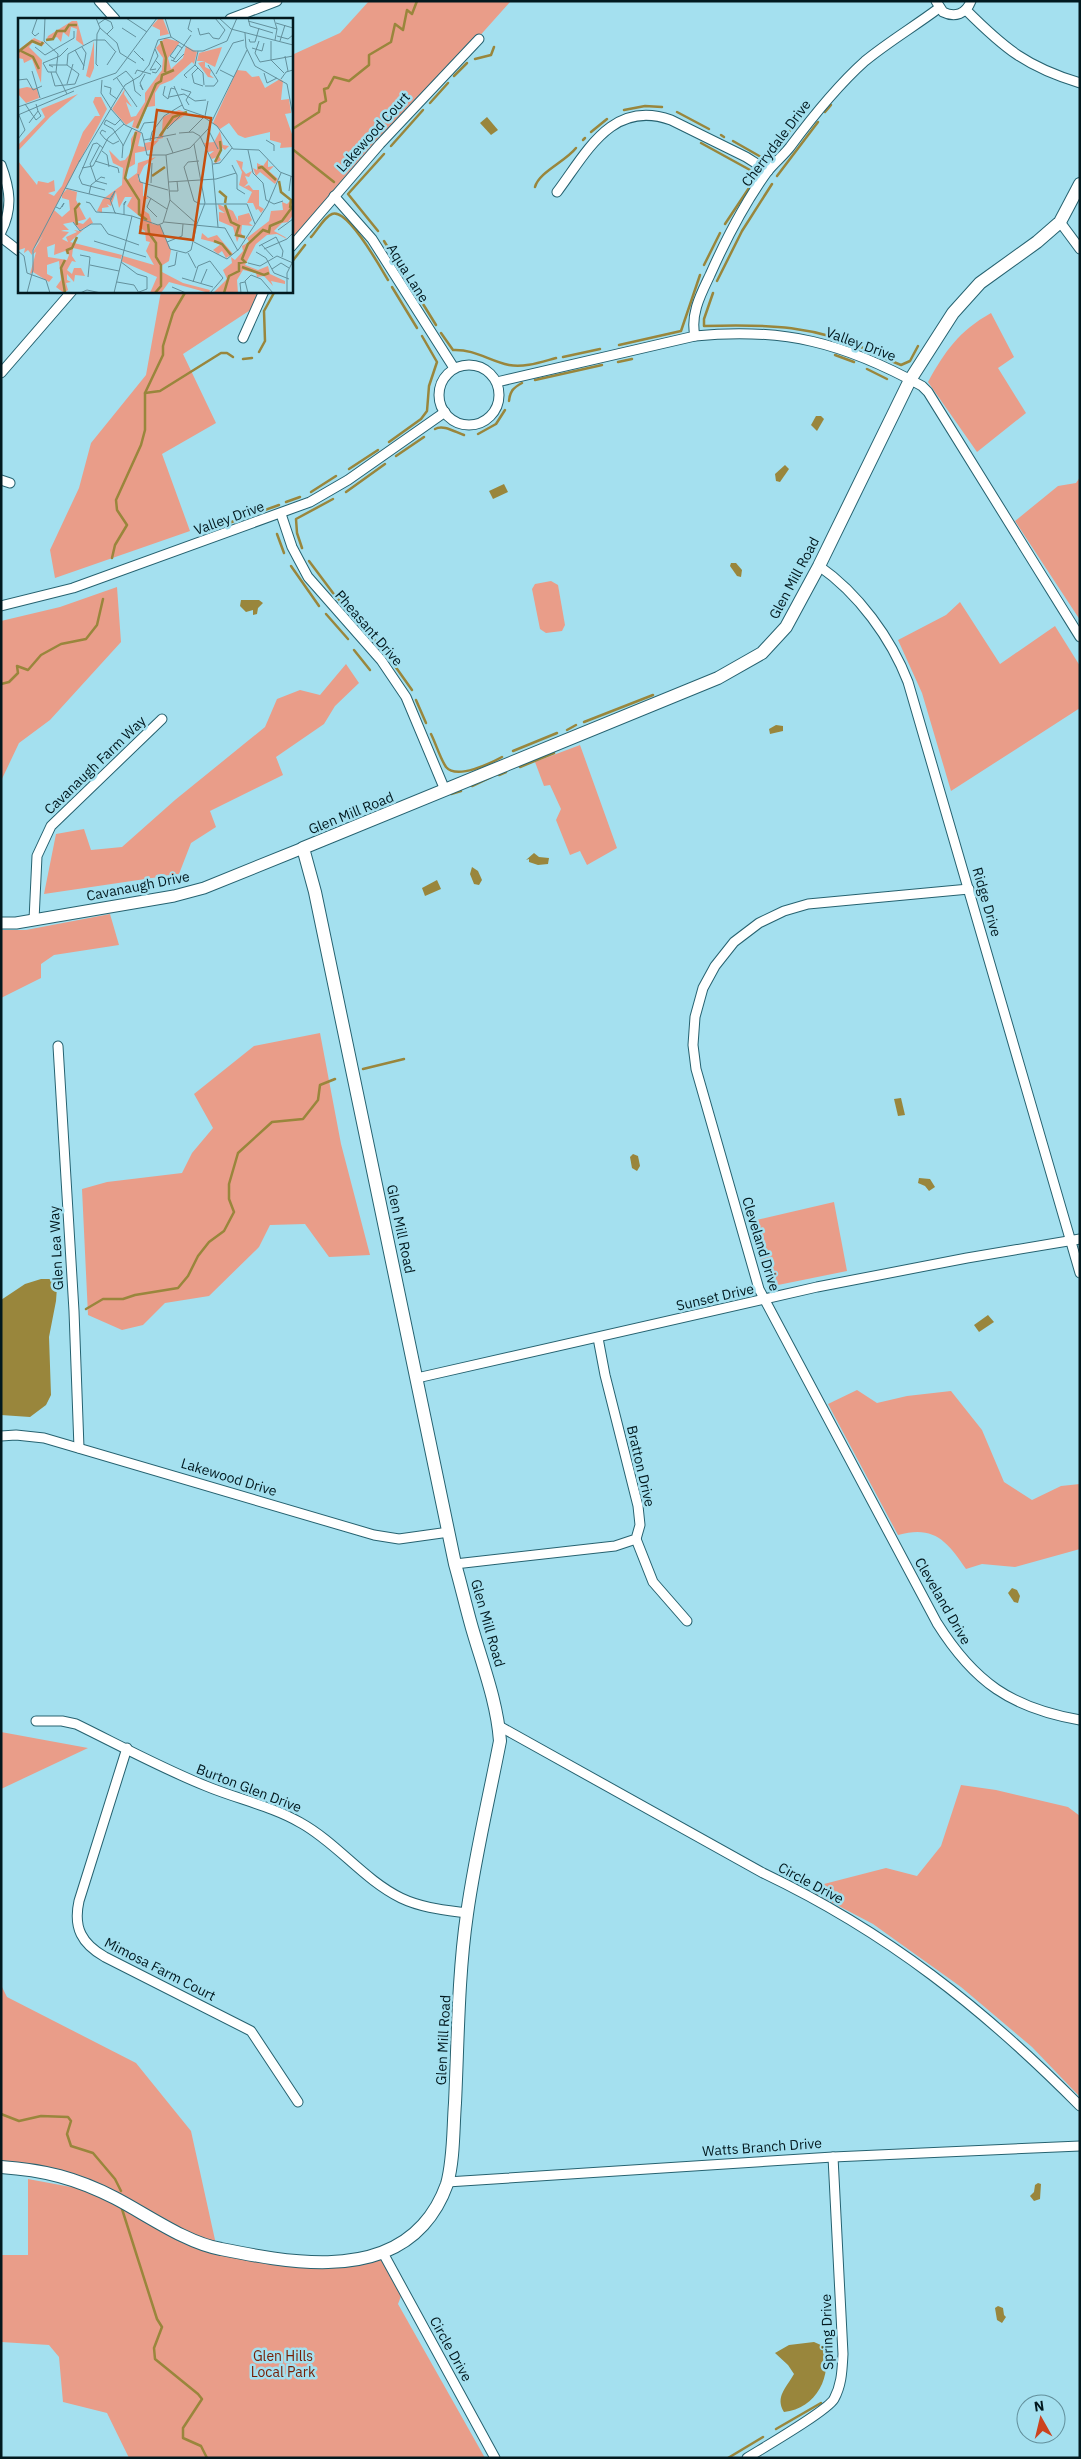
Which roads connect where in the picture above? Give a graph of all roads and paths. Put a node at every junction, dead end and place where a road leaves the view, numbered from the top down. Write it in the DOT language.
graph roads {
  1 [pos="99,1"];
  2 [pos="277,1"];
  3 [pos="971,1"];
  4 [pos="938,4"];
  5 [pos="966,10"];
  6 [pos="114,18"];
  7 [pos="233,18"];
  8 [pos="479,39"];
  9 [pos="1080,83"];
  10 [pos="1,165"];
  11 [pos="768,171"];
  12 [pos="1080,184"];
  13 [pos="557,192"];
  14 [pos="334,196"];
  15 [pos="1060,222"];
  16 [pos="1,232"];
  17 [pos="1,237"];
  18 [pos="292,246"];
  19 [pos="1080,249"];
  20 [pos="18,250"];
  21 [pos="71,292"];
  22 [pos="264,292"];
  23 [pos="695,336"];
  24 [pos="243,338"];
  25 [pos="454,368"];
  26 [pos="1,373"];
  27 [pos="910,380"];
  28 [pos="497,382"];
  29 [pos="445,412"];
  30 [pos="280,514"];
  31 [pos="819,566"];
  32 [pos="1,606"];
  33 [pos="1080,637"];
  34 [pos="162,719"];
  35 [pos="445,790"];
  36 [pos="303,848"];
  37 [pos="969,889"];
  38 [pos="34,920"];
  39 [pos="1,923"];
  40 [pos="58,1046"];
  41 [pos="1075,1240"];
  42 [pos="1080,1274"];
  43 [pos="764,1299"];
  44 [pos="598,1338"];
  45 [pos="416,1378"];
  46 [pos="1,1436"];
  47 [pos="79,1448"];
  48 [pos="449,1532"];
  49 [pos="636,1539"];
  50 [pos="455,1564"];
  51 [pos="687,1621"];
  52 [pos="1080,1720"];
  53 [pos="36,1721"];
  54 [pos="499,1726"];
  55 [pos="127,1748"];
  56 [pos="467,1913"];
  57 [pos="298,2102"];
  58 [pos="1080,2106"];
  59 [pos="1080,2146"];
  60 [pos="833,2157"];
  61 [pos="1,2167"];
  62 [pos="447,2182"];
  63 [pos="382,2254"];
  64 [pos="495,2458"];
  65 [pos="747,2458"];
  1 -- 6 [label="street"];
  2 -- 7 [label="street"];
  3 -- 5 [label="street"];
  4 -- 5 [label="street"];
  4 -- 11 [label="street, Cherrydale Drive"];
  5 -- 9 [label="street"];
  8 -- 14 [label="street, Lakewood Court"];
  10 -- 16 [label="street"];
  11 -- 13 [label="street"];
  11 -- 23 [label="street, Cherrydale Drive"];
  12 -- 15 [label="main road, Glen Mill Road"];
  14 -- 18 [label="street, Lakewood Court"];
  14 -- 25 [label="street, Aqua Lane"];
  15 -- 19 [label="street"];
  15 -- 27 [label="main road, Glen Mill Road"];
  17 -- 20 [label="street"];
  21 -- 26 [label="street"];
  22 -- 24 [label="street"];
  23 -- 27 [label="street, Valley Drive"];
  23 -- 28 [label="street, Valley Drive"];
  25 -- 28 [label="street"];
  25 -- 29 [label="street"];
  27 -- 31 [label="main road, Glen Mill Road"];
  27 -- 33 [label="street, Valley Drive"];
  28 -- 29 [label="street"];
  29 -- 30 [label="street, Valley Drive"];
  30 -- 32 [label="street, Valley Drive"];
  30 -- 35 [label="street, Pheasant Drive"];
  31 -- 35 [label="main road, Glen Mill Road"];
  31 -- 37 [label="street, Ridge Drive"];
  34 -- 38 [label="street, Cavanaugh Farm Way"];
  35 -- 36 [label="main road, Glen Mill Road"];
  36 -- 38 [label="street, Cavanaugh Drive"];
  36 -- 45 [label="main road, Glen Mill Road"];
  37 -- 41 [label="street, Ridge Drive"];
  37 -- 43 [label="street, Cleveland Drive"];
  38 -- 39 [label="street, Cavanaugh Drive"];
  40 -- 47 [label="street, Glen Lea Way"];
  41 -- 42 [label="street, Ridge Drive"];
  41 -- 43 [label="street, Sunset Drive"];
  43 -- 44 [label="street, Sunset Drive"];
  43 -- 52 [label="street, Cleveland Drive"];
  44 -- 45 [label="street, Sunset Drive"];
  44 -- 49 [label="street, Bratton Drive"];
  45 -- 48 [label="main road, Glen Mill Road"];
  46 -- 47 [label="street, Lakewood Drive"];
  47 -- 48 [label="street, Lakewood Drive"];
  48 -- 50 [label="main road, Glen Mill Road"];
  49 -- 50 [label="street"];
  49 -- 51 [label="street"];
  50 -- 54 [label="main road, Glen Mill Road"];
  53 -- 55 [label="street, Burton Glen Drive"];
  54 -- 56 [label="main road, Glen Mill Road"];
  54 -- 58 [label="street, Circle Drive"];
  55 -- 56 [label="street, Burton Glen Drive"];
  55 -- 57 [label="street, Mimosa Farm Court"];
  56 -- 62 [label="main road, Glen Mill Road"];
  59 -- 60 [label="street, Watts Branch Drive"];
  60 -- 62 [label="street, Watts Branch Drive"];
  60 -- 65 [label="street, Spring Drive"];
  61 -- 63 [label="main road, Glen Mill Road"];
  62 -- 63 [label="main road, Glen Mill Road"];
  63 -- 64 [label="street, Circle Drive"];
}
